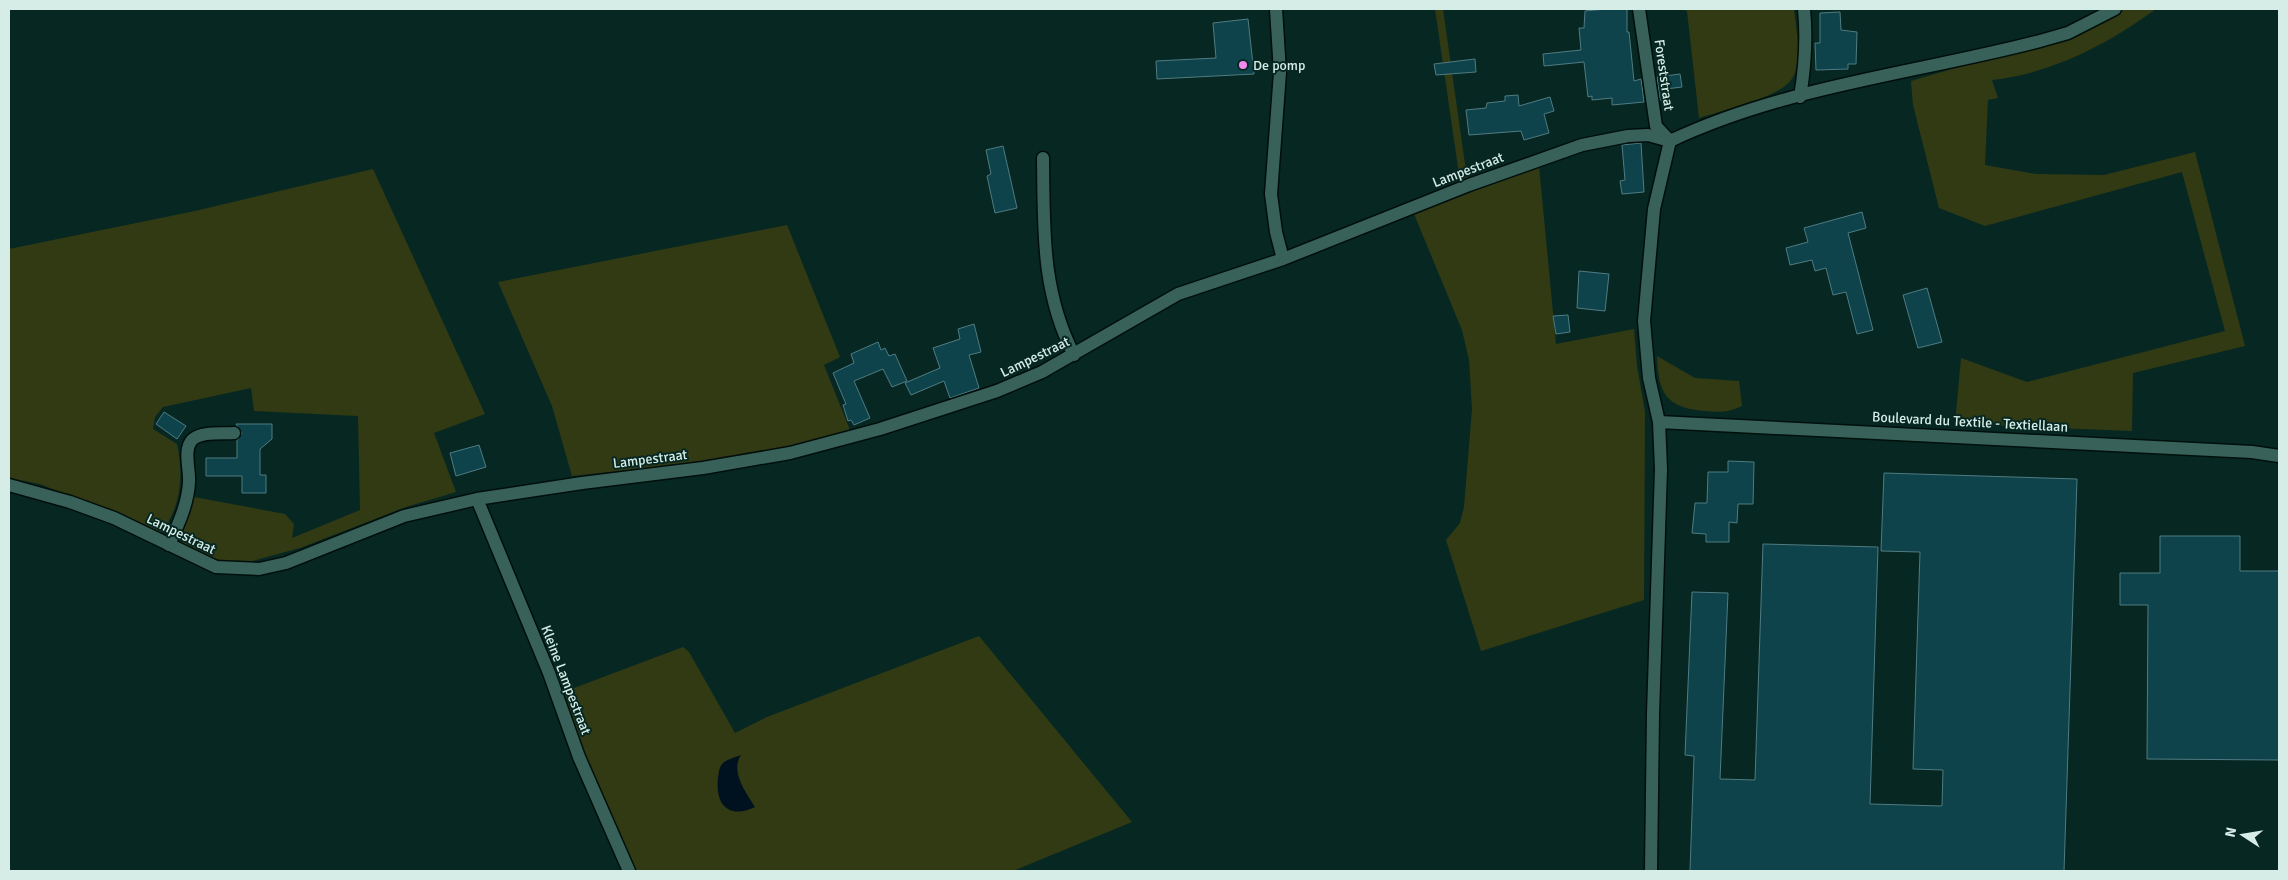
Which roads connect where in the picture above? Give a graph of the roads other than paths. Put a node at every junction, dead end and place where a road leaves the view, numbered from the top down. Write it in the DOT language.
graph roads {
  1 [pos="1276,9"];
  2 [pos="1639,9"];
  3 [pos="1804,9"];
  4 [pos="2115,9"];
  5 [pos="1800,97"];
  6 [pos="1670,141"];
  7 [pos="1044,158"];
  8 [pos="1283,258"];
  9 [pos="1074,355"];
  10 [pos="1659,422"];
  11 [pos="234,434"];
  12 [pos="2279,456"];
  13 [pos="9,485"];
  14 [pos="478,499"];
  15 [pos="169,545"];
  16 [pos="629,871"];
  17 [pos="1651,871"];
  1 -- 8 [label="street"];
  2 -- 6 [label="street, Foreststraat"];
  3 -- 5 [label="street"];
  4 -- 5 [label="street"];
  5 -- 6 [label="street"];
  6 -- 8 [label="street, Lampestraat"];
  6 -- 10 [label="street"];
  7 -- 9 [label="street"];
  8 -- 9 [label="street, Lampestraat"];
  9 -- 14 [label="street, Lampestraat"];
  10 -- 12 [label="street, Boulevard du Textile - Textiellaan"];
  10 -- 17 [label="street"];
  11 -- 15 [label="street"];
  13 -- 15 [label="street, Lampestraat"];
  14 -- 15 [label="street, Lampestraat"];
  14 -- 16 [label="street, Kleine Lampestraat"];
}
